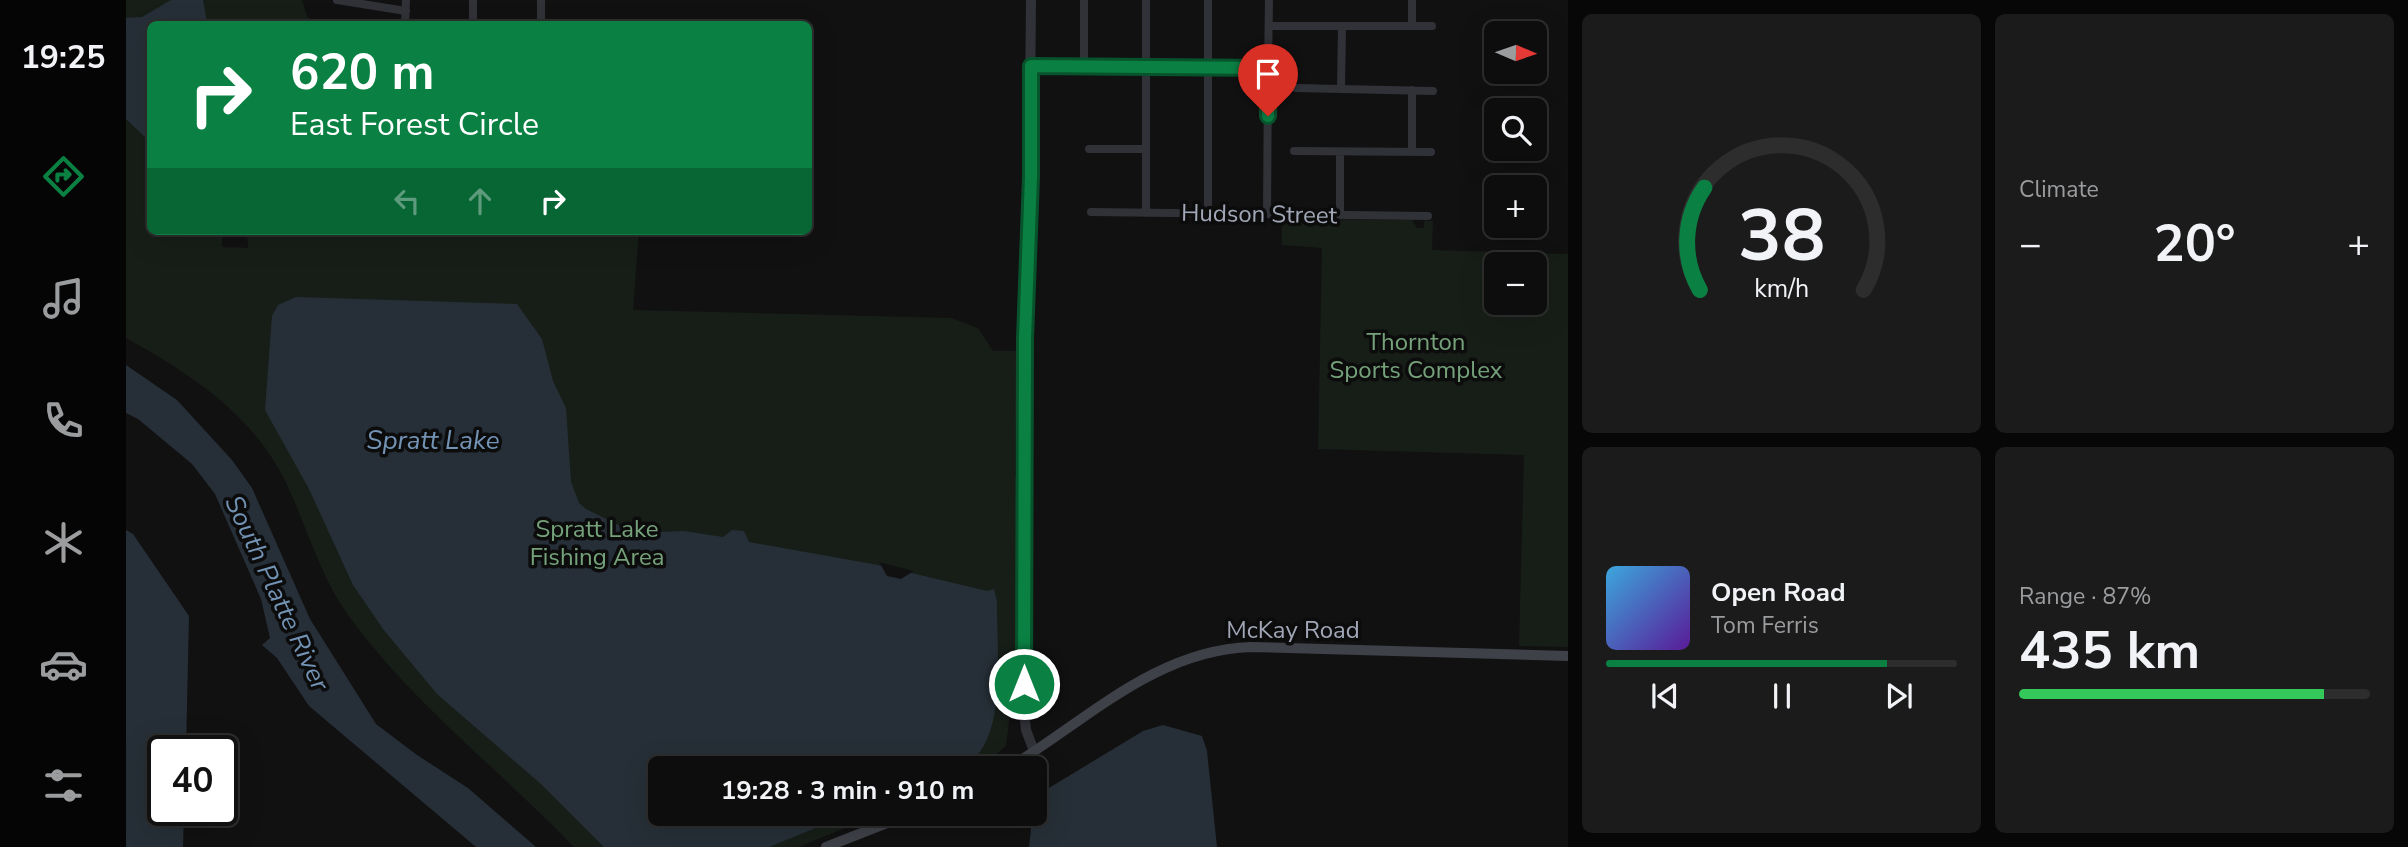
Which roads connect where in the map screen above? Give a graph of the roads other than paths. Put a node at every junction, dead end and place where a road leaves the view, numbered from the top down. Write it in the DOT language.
graph roads {
  1 [pos="337,0"];
  2 [pos="406,0"];
  3 [pos="473,0"];
  4 [pos="541,0"];
  5 [pos="1031,0"];
  6 [pos="1084,0"];
  7 [pos="1146,0"];
  8 [pos="1208,0"];
  9 [pos="1269,0"];
  10 [pos="1412,0"];
  11 [pos="406,11"];
  12 [pos="405,21"];
  13 [pos="473,21"];
  14 [pos="541,21"];
  15 [pos="1269,26"];
  16 [pos="1342,26"];
  17 [pos="1412,26"];
  18 [pos="1433,26"];
  19 [pos="1031,66"];
  20 [pos="1084,67"];
  21 [pos="1146,67"];
  22 [pos="1207,68"];
  23 [pos="1268,68"];
  24 [pos="1296,88"];
  25 [pos="1341,89"];
  26 [pos="1412,90"];
  27 [pos="1433,91"];
  28 [pos="1089,149"];
  29 [pos="1146,149"];
  30 [pos="1294,151"];
  31 [pos="1340,152"];
  32 [pos="1412,152"];
  33 [pos="1431,152"];
  34 [pos="1091,212"];
  35 [pos="1146,213"];
  36 [pos="1208,214"];
  37 [pos="1267,214"];
  38 [pos="1340,215"];
  39 [pos="1428,216"];
  40 [pos="1568,656"];
  41 [pos="1034,751"];
  42 [pos="1026,756"];
  43 [pos="879,826"];
  44 [pos="826,847"];
  1 -- 11 [label="street"];
  2 -- 11 [label="street"];
  3 -- 13 [label="street"];
  4 -- 14 [label="street"];
  5 -- 19 [label="street"];
  6 -- 20 [label="street"];
  7 -- 21 [label="street"];
  8 -- 22 [label="street"];
  9 -- 15 [label="street"];
  10 -- 17 [label="street"];
  11 -- 12 [label="street"];
  15 -- 16 [label="street"];
  15 -- 23 [label="street"];
  16 -- 17 [label="street"];
  16 -- 25 [label="street"];
  17 -- 18 [label="street"];
  19 -- 20 [label="street"];
  19 -- 41 [label="street"];
  20 -- 21 [label="street"];
  21 -- 22 [label="street"];
  21 -- 29 [label="street"];
  22 -- 23 [label="street"];
  22 -- 36 [label="street"];
  23 -- 37 [label="street"];
  24 -- 25 [label="street"];
  25 -- 26 [label="street"];
  26 -- 27 [label="street"];
  26 -- 32 [label="street"];
  28 -- 29 [label="street"];
  29 -- 35 [label="street"];
  30 -- 31 [label="street"];
  31 -- 32 [label="street"];
  31 -- 38 [label="street"];
  32 -- 33 [label="street"];
  34 -- 35 [label="street, Hudson Street"];
  35 -- 36 [label="street, Hudson Street"];
  36 -- 37 [label="street, Hudson Street"];
  37 -- 38 [label="street, Hudson Street"];
  38 -- 39 [label="street, Hudson Street"];
  40 -- 41 [label="main road, McKay Road"];
  41 -- 42 [label="main road, McKay Road"];
  43 -- 44 [label="main road"];
}
